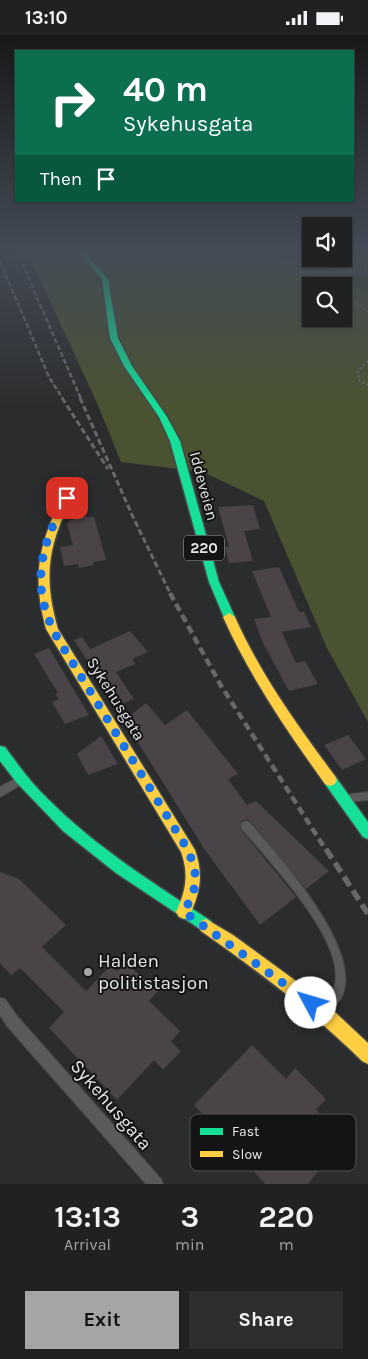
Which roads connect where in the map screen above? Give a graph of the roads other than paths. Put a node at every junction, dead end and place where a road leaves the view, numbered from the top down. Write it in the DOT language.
graph roads {
  1 [pos="109,303"];
  2 [pos="67,498"];
  3 [pos="0,751"];
  4 [pos="22,780"];
  5 [pos="0,793"];
  6 [pos="368,795"];
  7 [pos="343,800"];
  8 [pos="246,826"];
  9 [pos="368,833"];
  10 [pos="184,912"];
  11 [pos="0,1003"];
  12 [pos="322,1012"];
  13 [pos="368,1055"];
  14 [pos="156,1184"];
  1 -- 7 [label="main road, Iddeveien / 220"];
  2 -- 10 [label="main road, Sykehusgata"];
  3 -- 4 [label="main road"];
  4 -- 5 [label="lane"];
  4 -- 10 [label="main road"];
  6 -- 7 [label="lane"];
  7 -- 9 [label="main road, Iddeveien / 220"];
  8 -- 12 [label="lane"];
  10 -- 12 [label="main road"];
  11 -- 14 [label="lane, Sykehusgata"];
  12 -- 13 [label="main road"];
}
